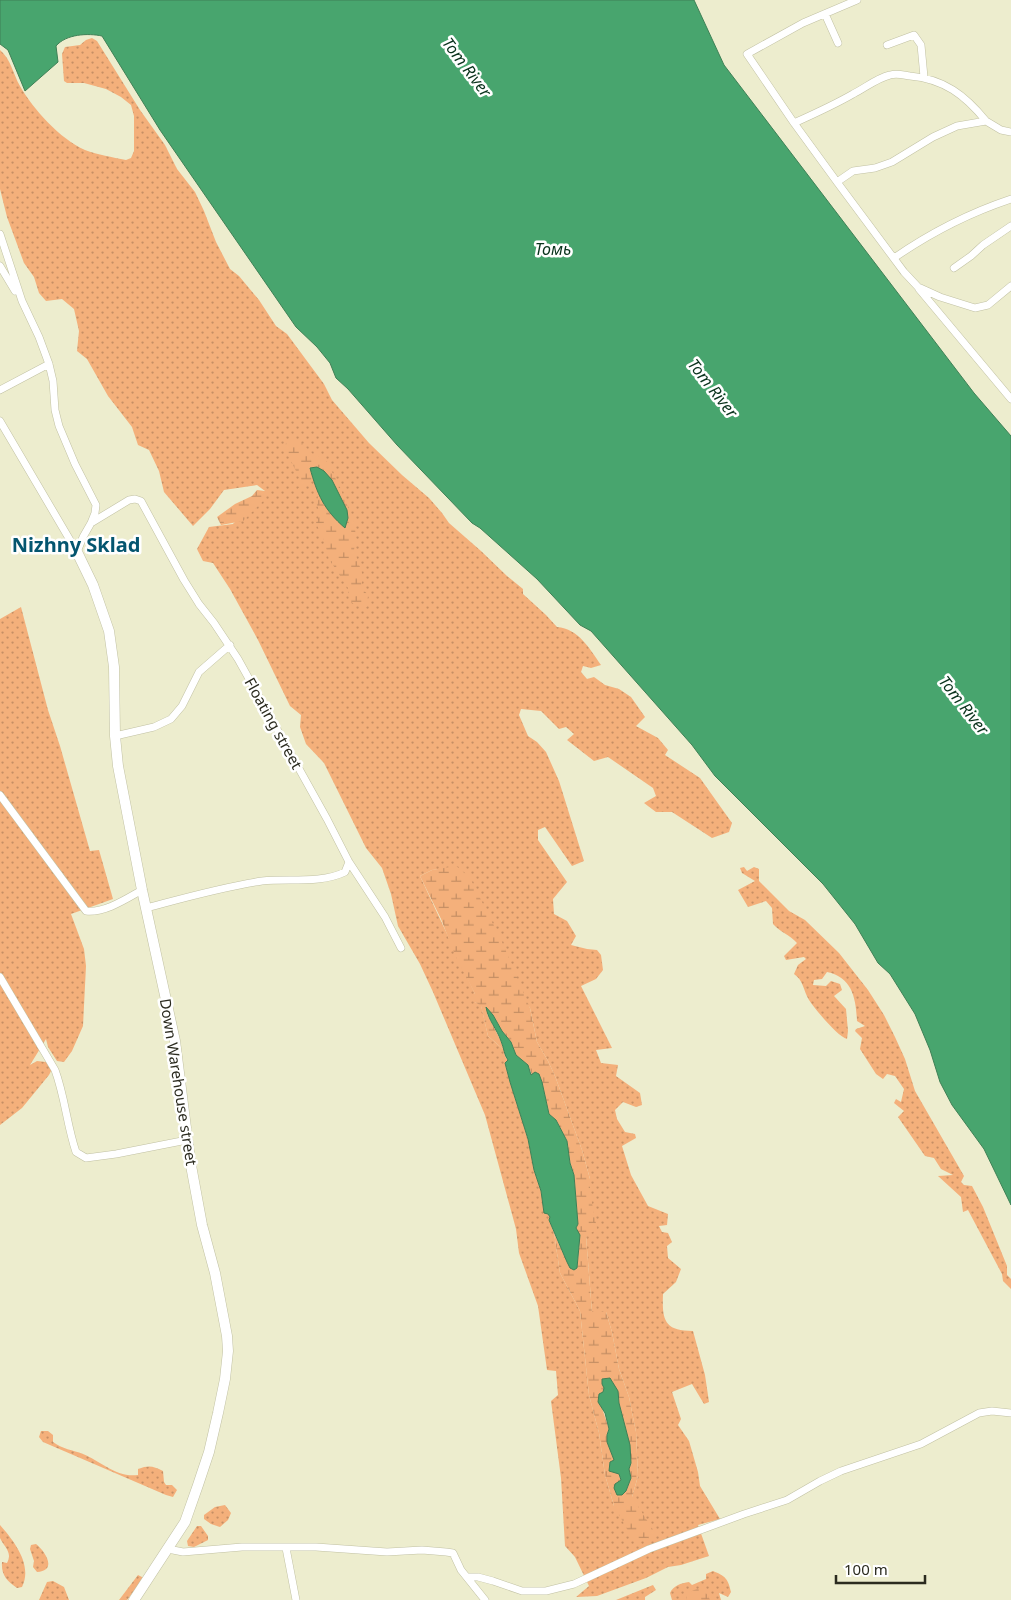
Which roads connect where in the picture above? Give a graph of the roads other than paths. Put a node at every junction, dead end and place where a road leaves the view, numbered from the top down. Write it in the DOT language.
graph roads {
  1 [pos="858,0"];
  2 [pos="825,14"];
  3 [pos="838,43"];
  4 [pos="886,45"];
  5 [pos="924,77"];
  6 [pos="986,121"];
  7 [pos="794,123"];
  8 [pos="1011,132"];
  9 [pos="837,182"];
  10 [pos="1011,200"];
  11 [pos="1011,226"];
  12 [pos="0,234"];
  13 [pos="894,258"];
  14 [pos="0,266"];
  15 [pos="954,268"];
  16 [pos="1011,286"];
  17 [pos="918,287"];
  18 [pos="22,302"];
  19 [pos="49,364"];
  20 [pos="0,390"];
  21 [pos="1011,399"];
  22 [pos="0,420"];
  23 [pos="91,524"];
  24 [pos="77,552"];
  25 [pos="230,646"];
  26 [pos="115,736"];
  27 [pos="0,796"];
  28 [pos="349,862"];
  29 [pos="142,890"];
  30 [pos="146,908"];
  31 [pos="401,948"];
  32 [pos="0,977"];
  33 [pos="187,1140"];
  34 [pos="1011,1413"];
  35 [pos="169,1548"];
  36 [pos="286,1548"];
  37 [pos="467,1578"];
  38 [pos="134,1600"];
  39 [pos="296,1600"];
  40 [pos="485,1600"];
  1 -- 2 [label="street"];
  2 -- 3 [label="street"];
  2 -- 7 [label="street"];
  4 -- 5 [label="street"];
  5 -- 6 [label="street"];
  5 -- 7 [label="street"];
  6 -- 8 [label="street"];
  6 -- 9 [label="street"];
  7 -- 9 [label="street"];
  9 -- 13 [label="street"];
  10 -- 13 [label="street"];
  11 -- 15 [label="street"];
  12 -- 18 [label="street"];
  13 -- 17 [label="street"];
  14 -- 18 [label="street"];
  16 -- 17 [label="street"];
  17 -- 21 [label="street"];
  18 -- 19 [label="street"];
  19 -- 20 [label="street"];
  19 -- 23 [label="street"];
  22 -- 24 [label="street"];
  23 -- 24 [label="street"];
  23 -- 25 [label="street, Floating street"];
  24 -- 26 [label="street, Down Warehouse street"];
  25 -- 26 [label="street"];
  25 -- 28 [label="street, Floating street"];
  26 -- 29 [label="street, Down Warehouse street"];
  27 -- 29 [label="street"];
  28 -- 30 [label="street"];
  28 -- 31 [label="street, Floating street"];
  29 -- 30 [label="street, Down Warehouse street"];
  30 -- 33 [label="street, Down Warehouse street"];
  32 -- 33 [label="street"];
  33 -- 35 [label="street, Down Warehouse street"];
  34 -- 37 [label="street"];
  35 -- 36 [label="street"];
  35 -- 38 [label="street, Down Warehouse street"];
  36 -- 37 [label="street"];
  36 -- 39 [label="street"];
  37 -- 40 [label="street"];
}
